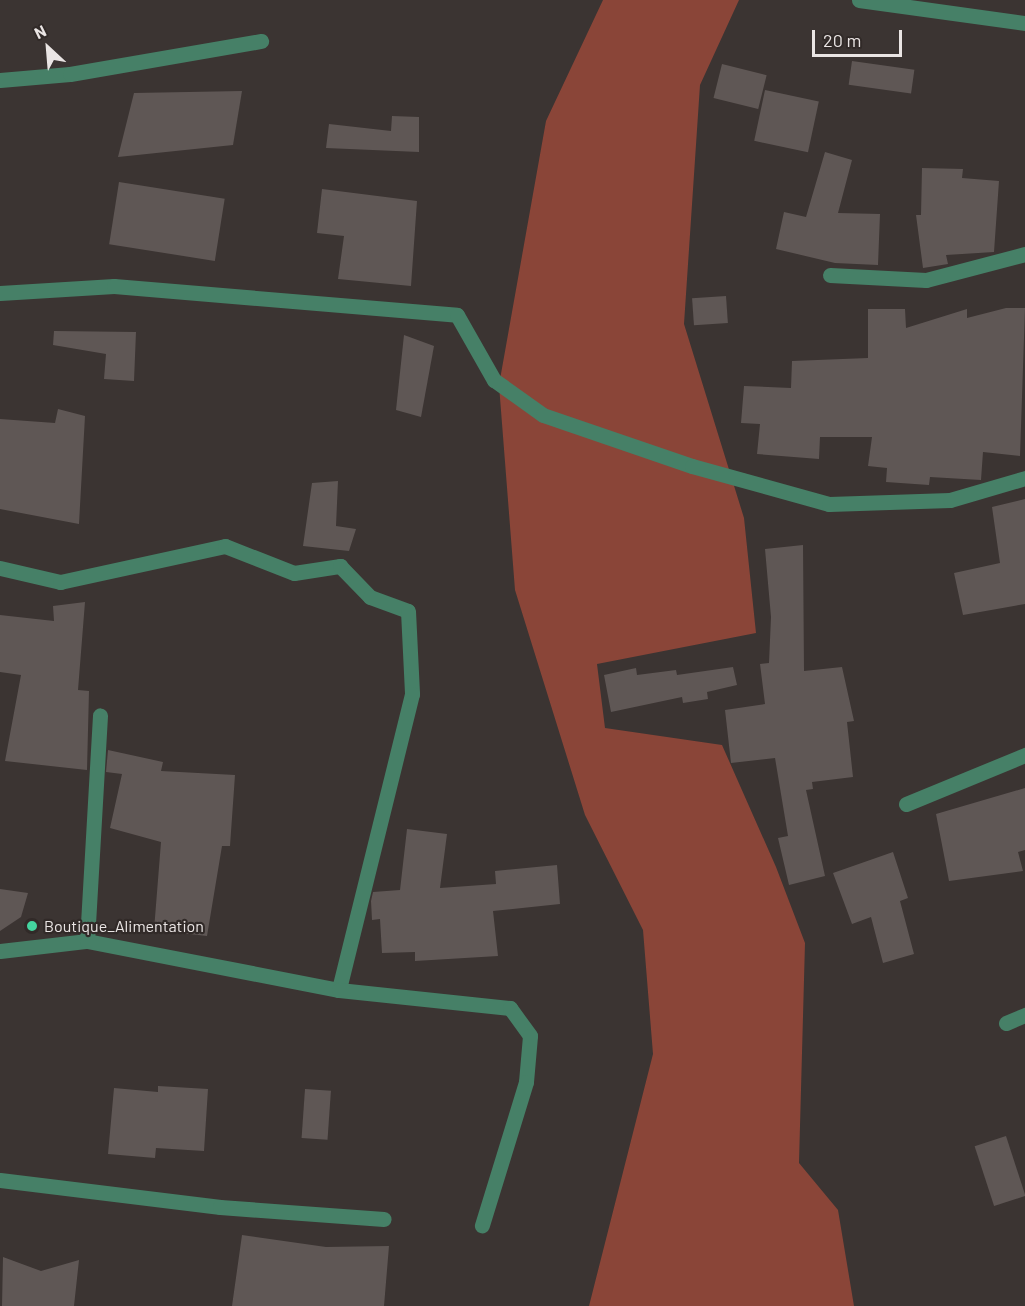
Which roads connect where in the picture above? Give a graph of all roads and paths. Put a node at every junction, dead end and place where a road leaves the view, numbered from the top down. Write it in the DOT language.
graph roads {
  1 [pos="859,0"];
  2 [pos="1025,23"];
  3 [pos="261,41"];
  4 [pos="0,80"];
  5 [pos="1025,254"];
  6 [pos="830,275"];
  7 [pos="0,293"];
  8 [pos="1025,478"];
  9 [pos="0,567"];
  10 [pos="100,715"];
  11 [pos="1025,755"];
  12 [pos="906,804"];
  13 [pos="87,941"];
  14 [pos="0,951"];
  15 [pos="339,990"];
  16 [pos="1025,1015"];
  17 [pos="1006,1023"];
  18 [pos="0,1180"];
  19 [pos="384,1219"];
  20 [pos="482,1225"];
  1 -- 2 [label="street"];
  3 -- 4 [label="street"];
  5 -- 6 [label="street"];
  7 -- 8 [label="street"];
  9 -- 15 [label="street"];
  10 -- 13 [label="street"];
  11 -- 12 [label="street"];
  13 -- 14 [label="street"];
  13 -- 15 [label="street"];
  15 -- 20 [label="street"];
  16 -- 17 [label="street"];
  18 -- 19 [label="street"];
}
